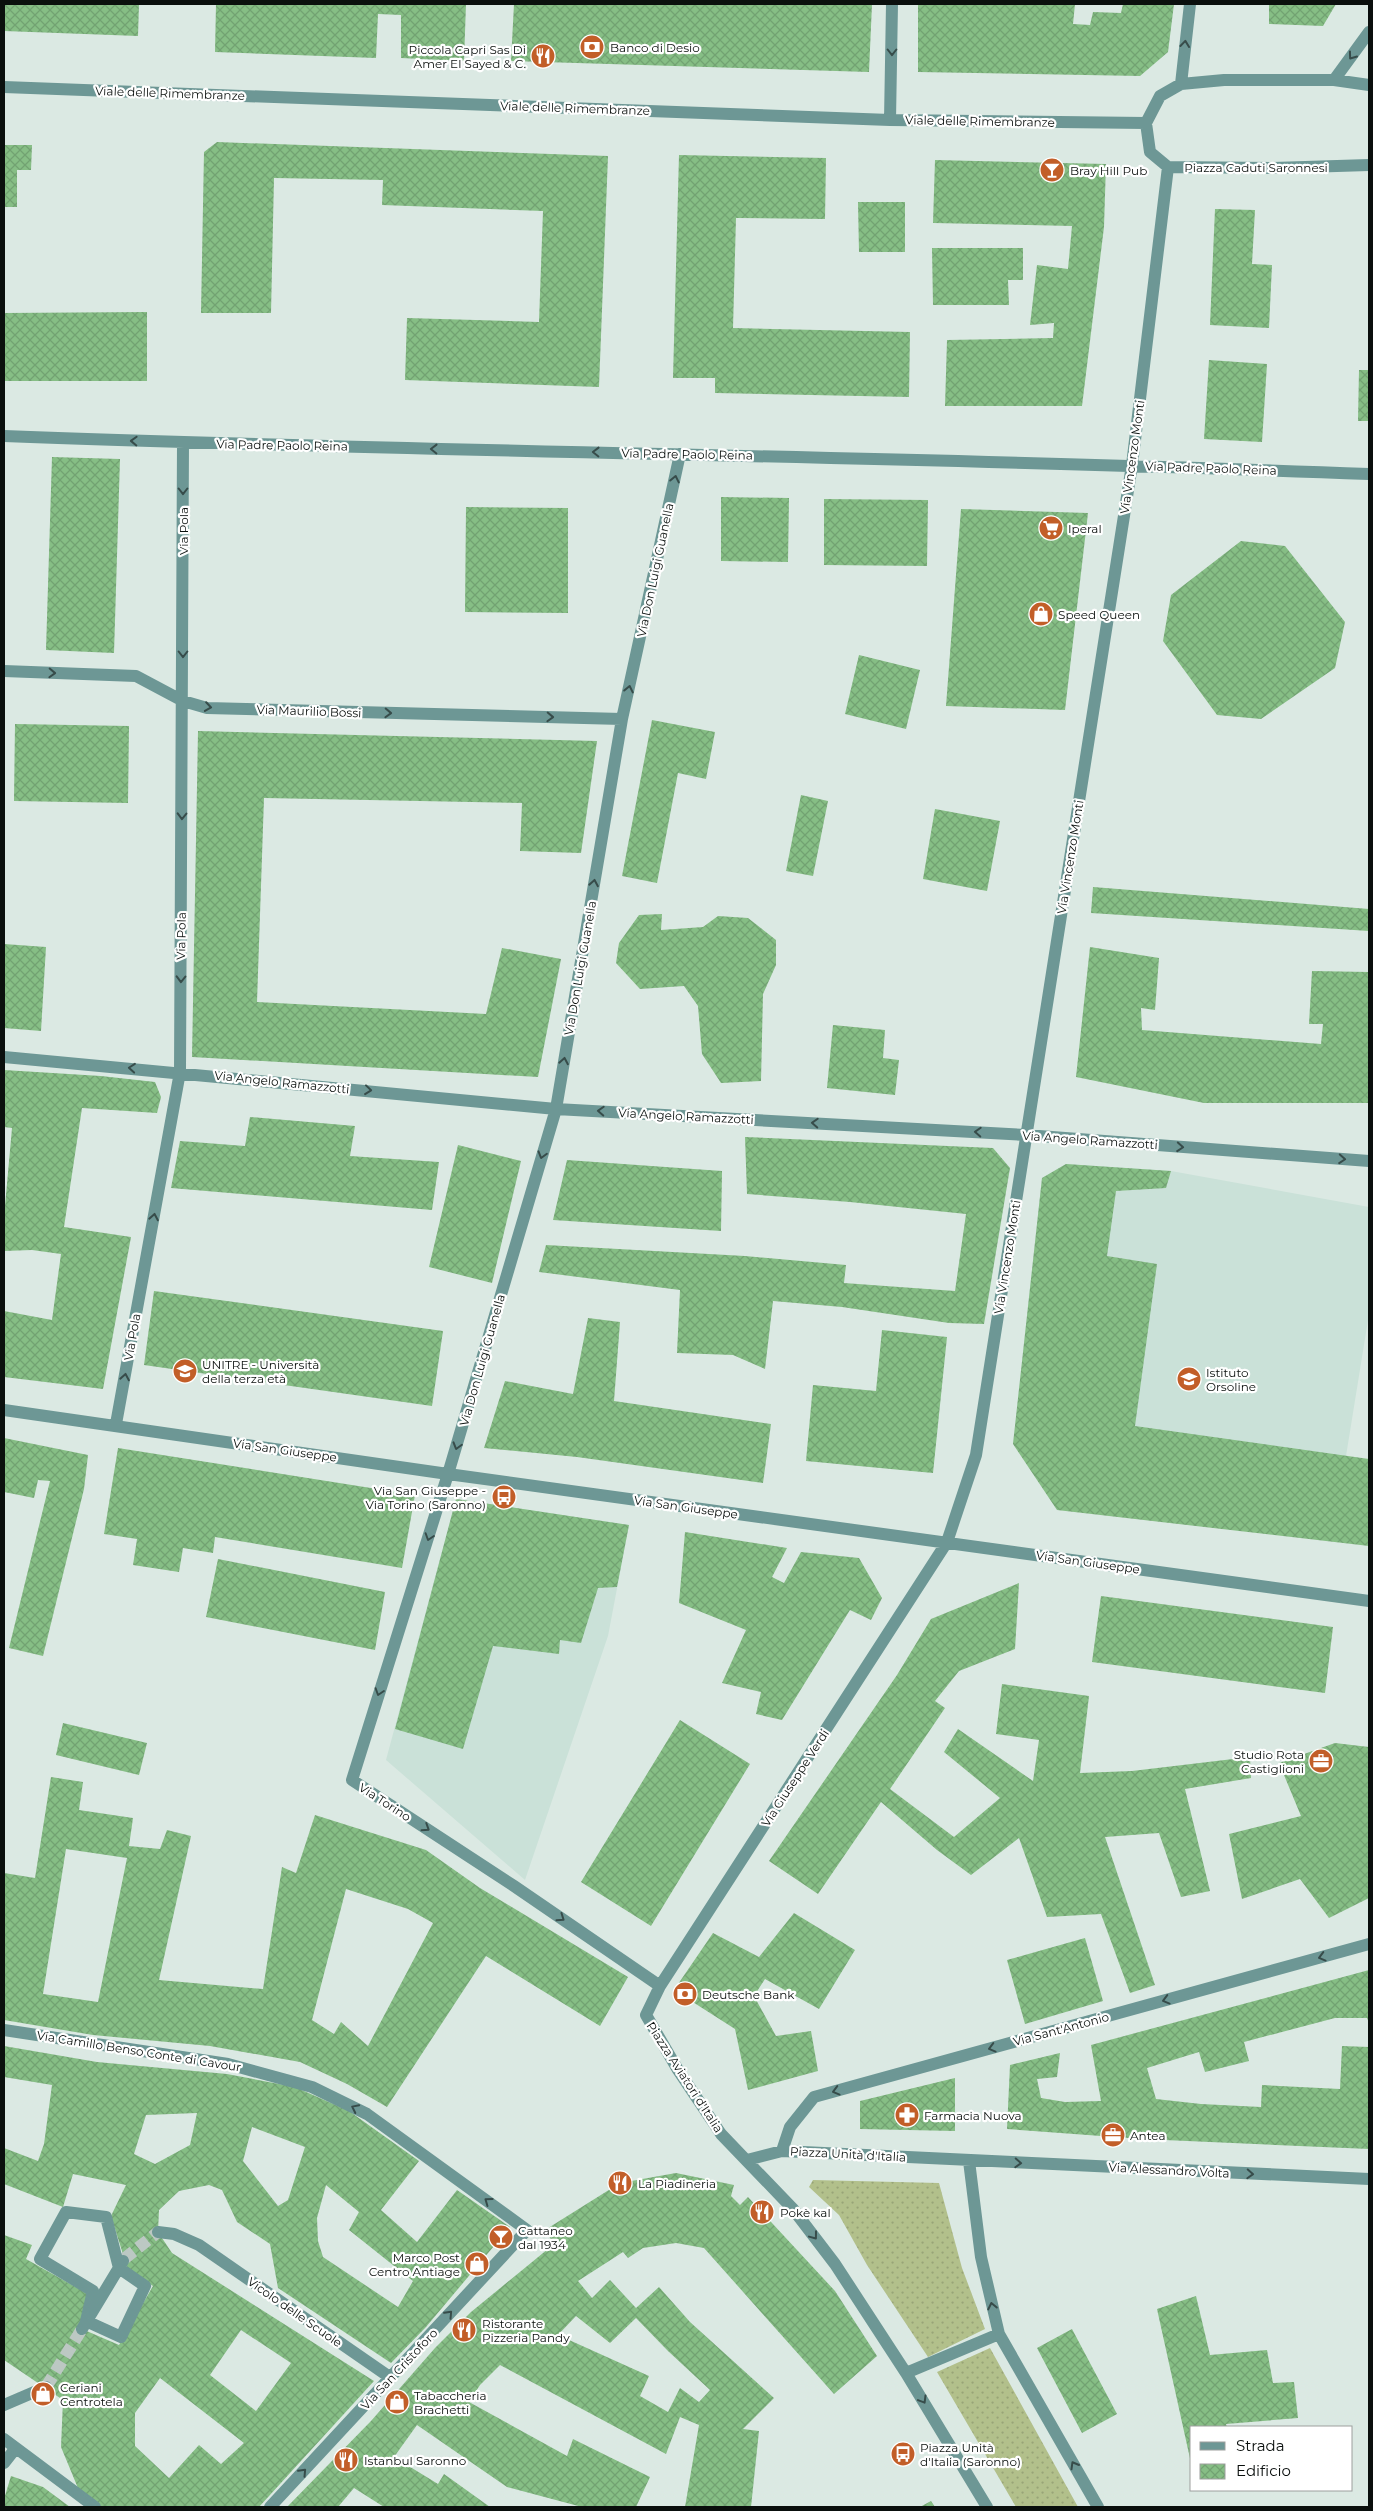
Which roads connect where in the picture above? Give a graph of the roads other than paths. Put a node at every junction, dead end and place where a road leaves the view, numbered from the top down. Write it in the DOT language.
graph roads {
  1 [pos="892,4"];
  2 [pos="1190,4"];
  3 [pos="1369,32"];
  4 [pos="1334,80"];
  5 [pos="1181,84"];
  6 [pos="1369,85"];
  7 [pos="4,87"];
  8 [pos="890,120"];
  9 [pos="1146,123"];
  10 [pos="1369,165"];
  11 [pos="1168,167"];
  12 [pos="4,436"];
  13 [pos="183,443"];
  14 [pos="680,454"];
  15 [pos="1132,465"];
  16 [pos="1369,474"];
  17 [pos="4,671"];
  18 [pos="183,701"];
  19 [pos="622,719"];
  20 [pos="4,1057"];
  21 [pos="180,1072"];
  22 [pos="556,1109"];
  23 [pos="1026,1135"];
  24 [pos="1369,1162"];
  25 [pos="4,1410"];
  26 [pos="116,1424"];
  27 [pos="448,1474"];
  28 [pos="947,1542"];
  29 [pos="1369,1601"];
  30 [pos="1369,1944"];
  31 [pos="660,1986"];
  32 [pos="646,2015"];
  33 [pos="4,2030"];
  34 [pos="782,2151"];
  35 [pos="747,2160"];
  36 [pos="969,2161"];
  37 [pos="1369,2179"];
  38 [pos="527,2230"];
  39 [pos="158,2232"];
  40 [pos="122,2264"];
  41 [pos="84,2325"];
  42 [pos="998,2334"];
  43 [pos="906,2373"];
  44 [pos="391,2378"];
  45 [pos="46,2387"];
  46 [pos="4,2405"];
  47 [pos="4,2439"];
  48 [pos="15,2449"];
  49 [pos="4,2464"];
  50 [pos="94,2507"];
  51 [pos="270,2507"];
  52 [pos="987,2507"];
  53 [pos="1098,2507"];
  1 -- 8 [label="street, one-way"];
  5 -- 2 [label="street, one-way"];
  3 -- 4 [label="street, one-way"];
  4 -- 5 [label="street"];
  4 -- 6 [label="street"];
  5 -- 9 [label="street"];
  7 -- 8 [label="street, Viale delle Rimembranze"];
  8 -- 9 [label="street, Viale delle Rimembranze"];
  9 -- 11 [label="street, Piazza Caduti Saronnesi"];
  10 -- 11 [label="street, Piazza Caduti Saronnesi"];
  11 -- 15 [label="street, Via Vincenzo Monti"];
  13 -- 12 [label="street, Via Padre Paolo Reina, one-way"];
  14 -- 13 [label="street, Via Padre Paolo Reina, one-way"];
  13 -- 18 [label="street, Via Pola, one-way"];
  14 -- 15 [label="street, Via Padre Paolo Reina"];
  19 -- 14 [label="street, Via Don Luigi Guanella, one-way"];
  15 -- 16 [label="street, Via Padre Paolo Reina"];
  15 -- 23 [label="street, Via Vincenzo Monti"];
  17 -- 18 [label="street, Via Maurilio Bossi, one-way"];
  18 -- 19 [label="street, Via Maurilio Bossi, one-way"];
  18 -- 21 [label="street, Via Pola, one-way"];
  22 -- 19 [label="street, Via Don Luigi Guanella, one-way"];
  21 -- 20 [label="street, Via Angelo Ramazzotti, one-way"];
  21 -- 22 [label="street, Via Angelo Ramazzotti, one-way"];
  26 -- 21 [label="street, Via Pola, one-way"];
  23 -- 22 [label="street, Via Angelo Ramazzotti, one-way"];
  22 -- 27 [label="street, Via Don Luigi Guanella, one-way"];
  23 -- 24 [label="street, Via Angelo Ramazzotti, one-way"];
  23 -- 28 [label="street, Via Vincenzo Monti"];
  25 -- 26 [label="street, Via San Giuseppe"];
  26 -- 27 [label="street, Via San Giuseppe"];
  27 -- 28 [label="street, Via San Giuseppe"];
  27 -- 31 [label="street, Via Torino, one-way"];
  28 -- 29 [label="street, Via San Giuseppe"];
  28 -- 31 [label="street, Via Giuseppe Verdi"];
  30 -- 34 [label="street, Via Sant'Antonio, one-way"];
  31 -- 32 [label="street, Via Giuseppe Verdi"];
  32 -- 35 [label="street, Piazza Aviatori d'Italia"];
  38 -- 33 [label="street, Via Camillo Benso Conte di Cavour, one-way"];
  34 -- 35 [label="street, Piazza Unità d'Italia"];
  34 -- 36 [label="street, Piazza Unità d'Italia"];
  35 -- 43 [label="street, one-way"];
  36 -- 37 [label="street, Via Alessandro Volta, one-way"];
  42 -- 36 [label="street, one-way"];
  44 -- 38 [label="street, Via San Cristoforo, one-way"];
  39 -- 44 [label="street, Vicolo delle Scuole"];
  40 -- 41 [label="street"];
  40 -- 41 [label="street"];
  40 -- 41 [label="street"];
  42 -- 43 [label="street"];
  53 -- 42 [label="street, one-way"];
  43 -- 52 [label="street, one-way"];
  51 -- 44 [label="street, Via San Cristoforo, one-way"];
  45 -- 46 [label="street"];
  47 -- 48 [label="street"];
  48 -- 49 [label="street"];
  48 -- 50 [label="street"];
}
